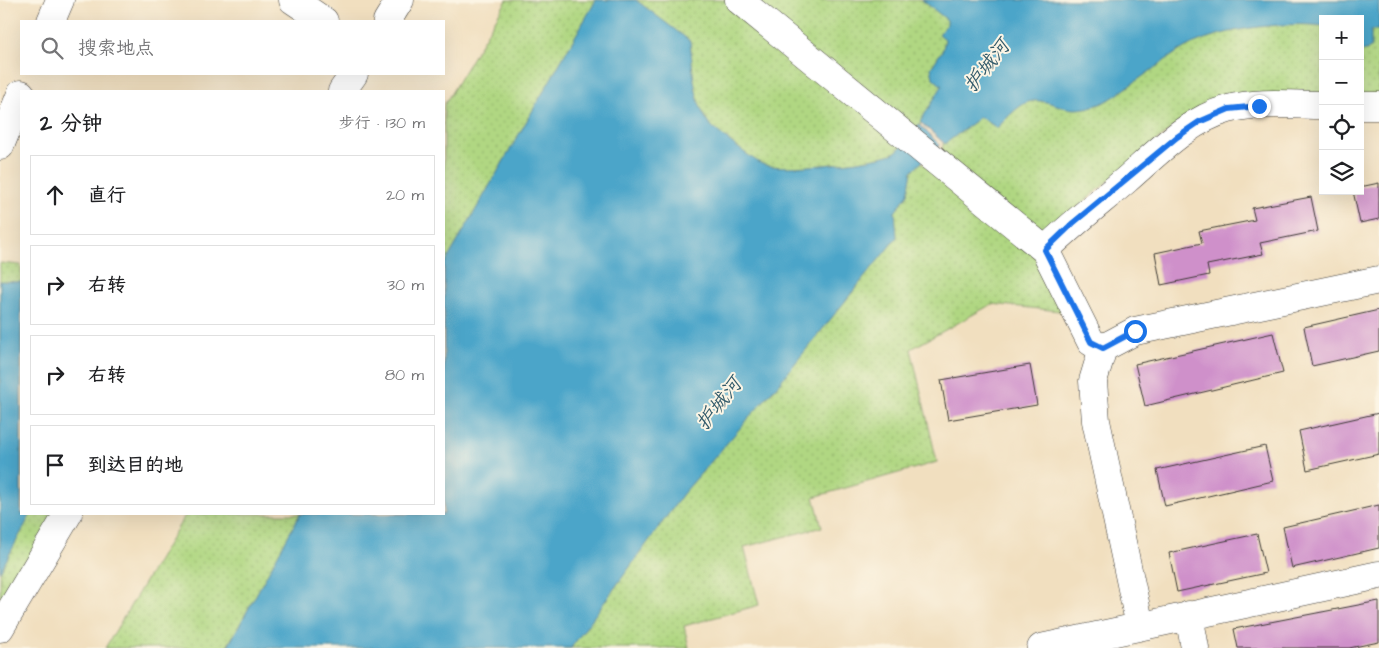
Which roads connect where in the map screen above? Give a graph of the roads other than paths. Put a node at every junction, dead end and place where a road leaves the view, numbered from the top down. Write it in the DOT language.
graph roads {
  1 [pos="60,0"];
  2 [pos="293,0"];
  3 [pos="400,0"];
  4 [pos="738,0"];
  5 [pos="51,20"];
  6 [pos="323,20"];
  7 [pos="388,20"];
  8 [pos="30,75"];
  9 [pos="353,75"];
  10 [pos="23,90"];
  11 [pos="343,90"];
  12 [pos="20,98"];
  13 [pos="1319,105"];
  14 [pos="1364,106"];
  15 [pos="1379,106"];
  16 [pos="0,146"];
  17 [pos="1045,250"];
  18 [pos="1379,280"];
  19 [pos="1103,348"];
  20 [pos="67,515"];
  21 [pos="1379,575"];
  22 [pos="1189,616"];
  23 [pos="1140,626"];
  24 [pos="0,628"];
  25 [pos="1041,648"];
  26 [pos="1195,648"];
  1 -- 5 [label="street"];
  2 -- 6 [label="street"];
  3 -- 7 [label="street"];
  4 -- 17 [label="street"];
  8 -- 10 [label="street"];
  9 -- 11 [label="street"];
  12 -- 16 [label="street"];
  13 -- 17 [label="street"];
  14 -- 15 [label="street"];
  17 -- 19 [label="street"];
  18 -- 19 [label="street"];
  19 -- 23 [label="street"];
  20 -- 24 [label="street"];
  21 -- 22 [label="street"];
  22 -- 23 [label="street"];
  22 -- 26 [label="street"];
  23 -- 25 [label="street"];
}
